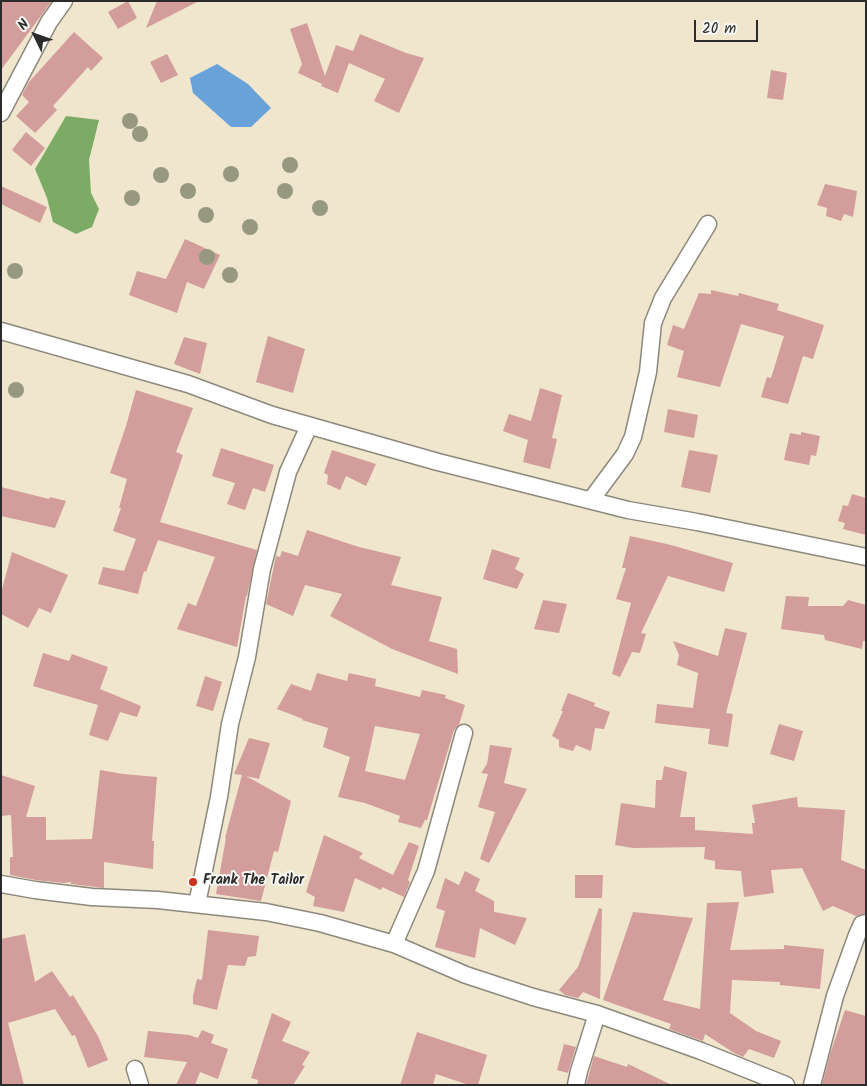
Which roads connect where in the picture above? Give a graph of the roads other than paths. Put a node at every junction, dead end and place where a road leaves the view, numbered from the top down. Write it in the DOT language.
graph roads {
  1 [pos="64,1"];
  2 [pos="1,113"];
  3 [pos="708,224"];
  4 [pos="1,332"];
  5 [pos="308,426"];
  6 [pos="591,500"];
  7 [pos="866,557"];
  8 [pos="464,733"];
  9 [pos="1,884"];
  10 [pos="197,904"];
  11 [pos="866,923"];
  12 [pos="394,944"];
  13 [pos="597,1014"];
  14 [pos="135,1069"];
  15 [pos="140,1085"];
  16 [pos="576,1085"];
  17 [pos="786,1085"];
  18 [pos="812,1085"];
  1 -- 2 [label="street"];
  3 -- 6 [label="street"];
  4 -- 5 [label="street"];
  5 -- 6 [label="street"];
  5 -- 10 [label="street"];
  6 -- 7 [label="street"];
  8 -- 12 [label="street"];
  9 -- 10 [label="street"];
  10 -- 12 [label="street"];
  11 -- 18 [label="street"];
  12 -- 13 [label="street"];
  13 -- 16 [label="street"];
  13 -- 17 [label="street"];
  14 -- 15 [label="street"];
}
